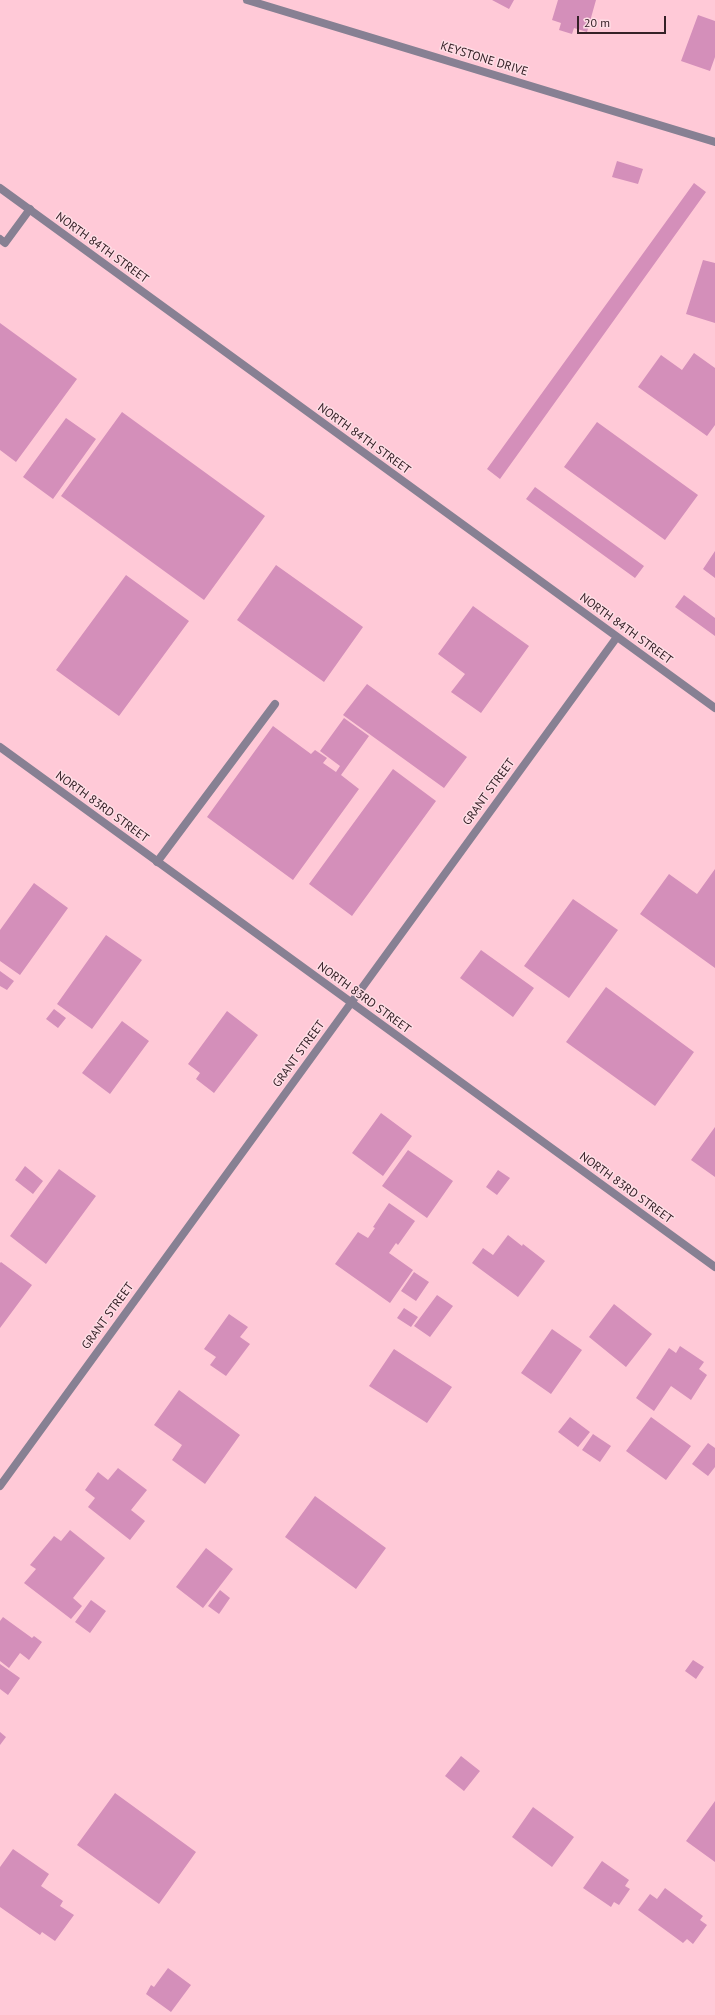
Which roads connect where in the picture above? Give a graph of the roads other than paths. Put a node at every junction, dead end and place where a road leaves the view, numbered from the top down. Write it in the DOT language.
graph roads {
  1 [pos="247,0"];
  2 [pos="715,142"];
  3 [pos="0,188"];
  4 [pos="30,209"];
  5 [pos="0,239"];
  6 [pos="616,637"];
  7 [pos="275,704"];
  8 [pos="715,708"];
  9 [pos="0,747"];
  10 [pos="157,862"];
  11 [pos="351,1004"];
  12 [pos="715,1268"];
  13 [pos="0,1486"];
  1 -- 2 [label="street, KEYSTONE DRIVE"];
  3 -- 4 [label="street, NORTH 84TH STREET"];
  4 -- 5 [label="street"];
  4 -- 6 [label="street, NORTH 84TH STREET"];
  6 -- 8 [label="street, NORTH 84TH STREET"];
  6 -- 11 [label="street, GRANT STREET"];
  7 -- 10 [label="street"];
  9 -- 10 [label="street, NORTH 83RD STREET"];
  10 -- 11 [label="street, NORTH 83RD STREET"];
  11 -- 12 [label="street, NORTH 83RD STREET"];
  11 -- 13 [label="street, GRANT STREET"];
}
